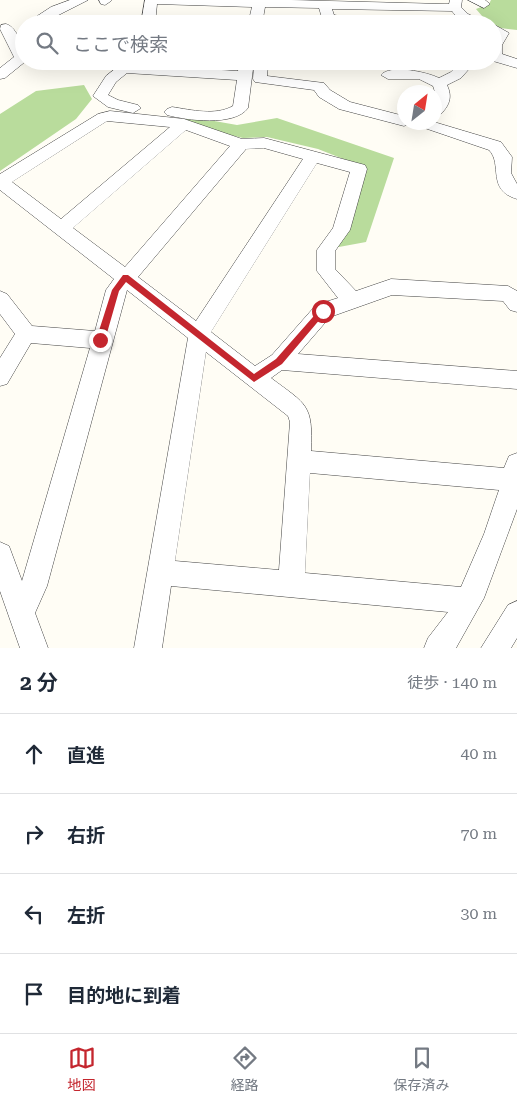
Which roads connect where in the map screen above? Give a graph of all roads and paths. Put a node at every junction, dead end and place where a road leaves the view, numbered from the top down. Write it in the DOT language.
graph roads {
  1 [pos="82,0"];
  2 [pos="140,0"];
  3 [pos="215,0"];
  4 [pos="288,2"];
  5 [pos="259,3"];
  6 [pos="455,4"];
  7 [pos="47,15"];
  8 [pos="138,15"];
  9 [pos="149,15"];
  10 [pos="257,15"];
  11 [pos="322,15"];
  12 [pos="336,15"];
  13 [pos="462,15"];
  14 [pos="3,28"];
  15 [pos="15,48"];
  16 [pos="502,59"];
  17 [pos="15,63"];
  18 [pos="517,64"];
  19 [pos="123,70"];
  20 [pos="250,70"];
  21 [pos="253,70"];
  22 [pos="461,70"];
  23 [pos="0,75"];
  24 [pos="388,75"];
  25 [pos="439,83"];
  26 [pos="442,90"];
  27 [pos="442,104"];
  28 [pos="397,119"];
  29 [pos="184,124"];
  30 [pos="442,126"];
  31 [pos="241,144"];
  32 [pos="314,156"];
  33 [pos="1,182"];
  34 [pos="517,193"];
  35 [pos="62,228"];
  36 [pos="126,277"];
  37 [pos="0,299"];
  38 [pos="352,300"];
  39 [pos="517,304"];
  40 [pos="26,334"];
  41 [pos="199,334"];
  42 [pos="100,340"];
  43 [pos="279,361"];
  44 [pos="0,377"];
  45 [pos="254,378"];
  46 [pos="517,380"];
  47 [pos="298,461"];
  48 [pos="515,472"];
  49 [pos="0,556"];
  50 [pos="160,572"];
  51 [pos="291,584"];
  52 [pos="469,601"];
  53 [pos="21,613"];
  54 [pos="517,614"];
  55 [pos="34,648"];
  56 [pos="148,648"];
  57 [pos="438,648"];
  58 [pos="495,648"];
  1 -- 7 [label="street"];
  2 -- 8 [label="street"];
  3 -- 5 [label="street"];
  3 -- 9 [label="street"];
  4 -- 5 [label="street"];
  4 -- 11 [label="street"];
  5 -- 10 [label="street"];
  6 -- 12 [label="street"];
  6 -- 13 [label="street"];
  14 -- 15 [label="street"];
  16 -- 18 [label="street"];
  17 -- 23 [label="street"];
  19 -- 20 [label="street"];
  21 -- 28 [label="street"];
  22 -- 25 [label="street"];
  24 -- 25 [label="street"];
  26 -- 27 [label="street"];
  29 -- 31 [label="street"];
  29 -- 33 [label="street"];
  29 -- 35 [label="street"];
  30 -- 34 [label="street"];
  31 -- 32 [label="street"];
  31 -- 36 [label="street"];
  32 -- 38 [label="street"];
  32 -- 41 [label="street"];
  33 -- 35 [label="street"];
  35 -- 36 [label="street"];
  36 -- 41 [label="street"];
  36 -- 42 [label="street"];
  37 -- 40 [label="street"];
  38 -- 39 [label="street"];
  38 -- 43 [label="street"];
  40 -- 42 [label="street"];
  40 -- 44 [label="street"];
  41 -- 45 [label="street"];
  41 -- 50 [label="street"];
  42 -- 53 [label="street"];
  43 -- 45 [label="street"];
  43 -- 46 [label="street"];
  45 -- 47 [label="street"];
  47 -- 48 [label="street"];
  47 -- 51 [label="street"];
  48 -- 52 [label="street"];
  49 -- 53 [label="street"];
  50 -- 51 [label="street"];
  50 -- 56 [label="street"];
  51 -- 52 [label="street"];
  52 -- 57 [label="street"];
  53 -- 55 [label="street"];
  54 -- 58 [label="street"];
}
